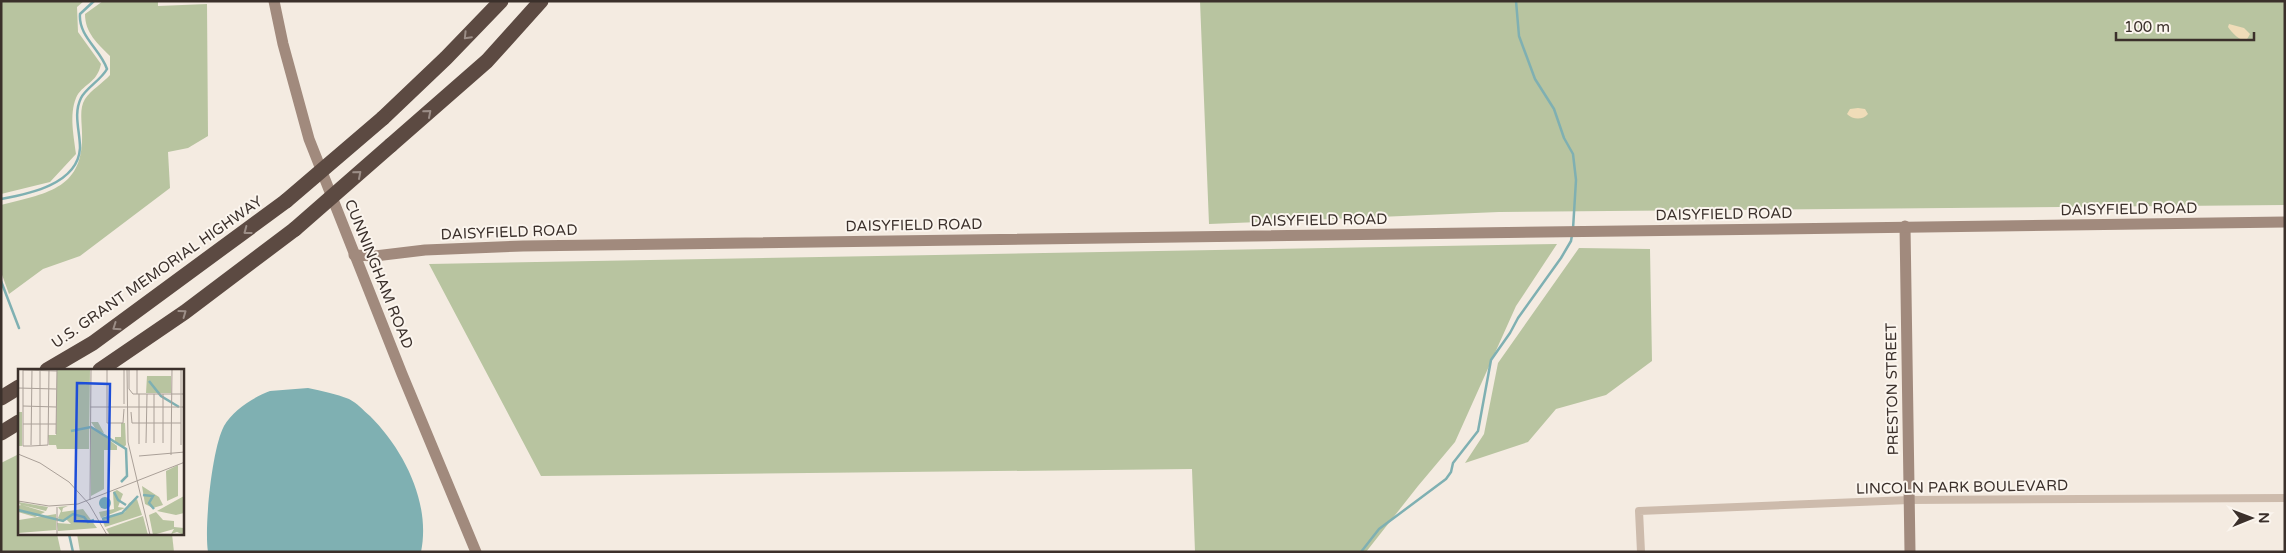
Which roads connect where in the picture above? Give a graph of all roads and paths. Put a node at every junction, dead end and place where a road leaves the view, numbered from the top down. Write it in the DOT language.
graph roads {
  1 [pos="274,1"];
  2 [pos="500,1"];
  3 [pos="541,1"];
  4 [pos="2285,222"];
  5 [pos="1905,226"];
  6 [pos="354,255"];
  7 [pos="49,369"];
  8 [pos="101,369"];
  9 [pos="18,389"];
  10 [pos="1,398"];
  11 [pos="18,423"];
  12 [pos="1,433"];
  13 [pos="2285,498"];
  14 [pos="1909,500"];
  15 [pos="476,552"];
  16 [pos="1641,552"];
  17 [pos="1910,552"];
  1 -- 6 [label="street, CUNNINGHAM ROAD"];
  2 -- 7 [label="highway, U.S. GRANT MEMORIAL HIGHWAY, one-way, bridge"];
  8 -- 3 [label="highway, one-way, bridge"];
  4 -- 5 [label="street, DAISYFIELD ROAD"];
  5 -- 6 [label="street, DAISYFIELD ROAD"];
  5 -- 14 [label="street, PRESTON STREET"];
  6 -- 15 [label="street, CUNNINGHAM ROAD"];
  9 -- 10 [label="highway"];
  11 -- 12 [label="highway"];
  13 -- 14 [label="street, LINCOLN PARK BOULEVARD"];
  14 -- 16 [label="street, LINCOLN PARK BOULEVARD"];
  14 -- 17 [label="street, PRESTON STREET"];
}
